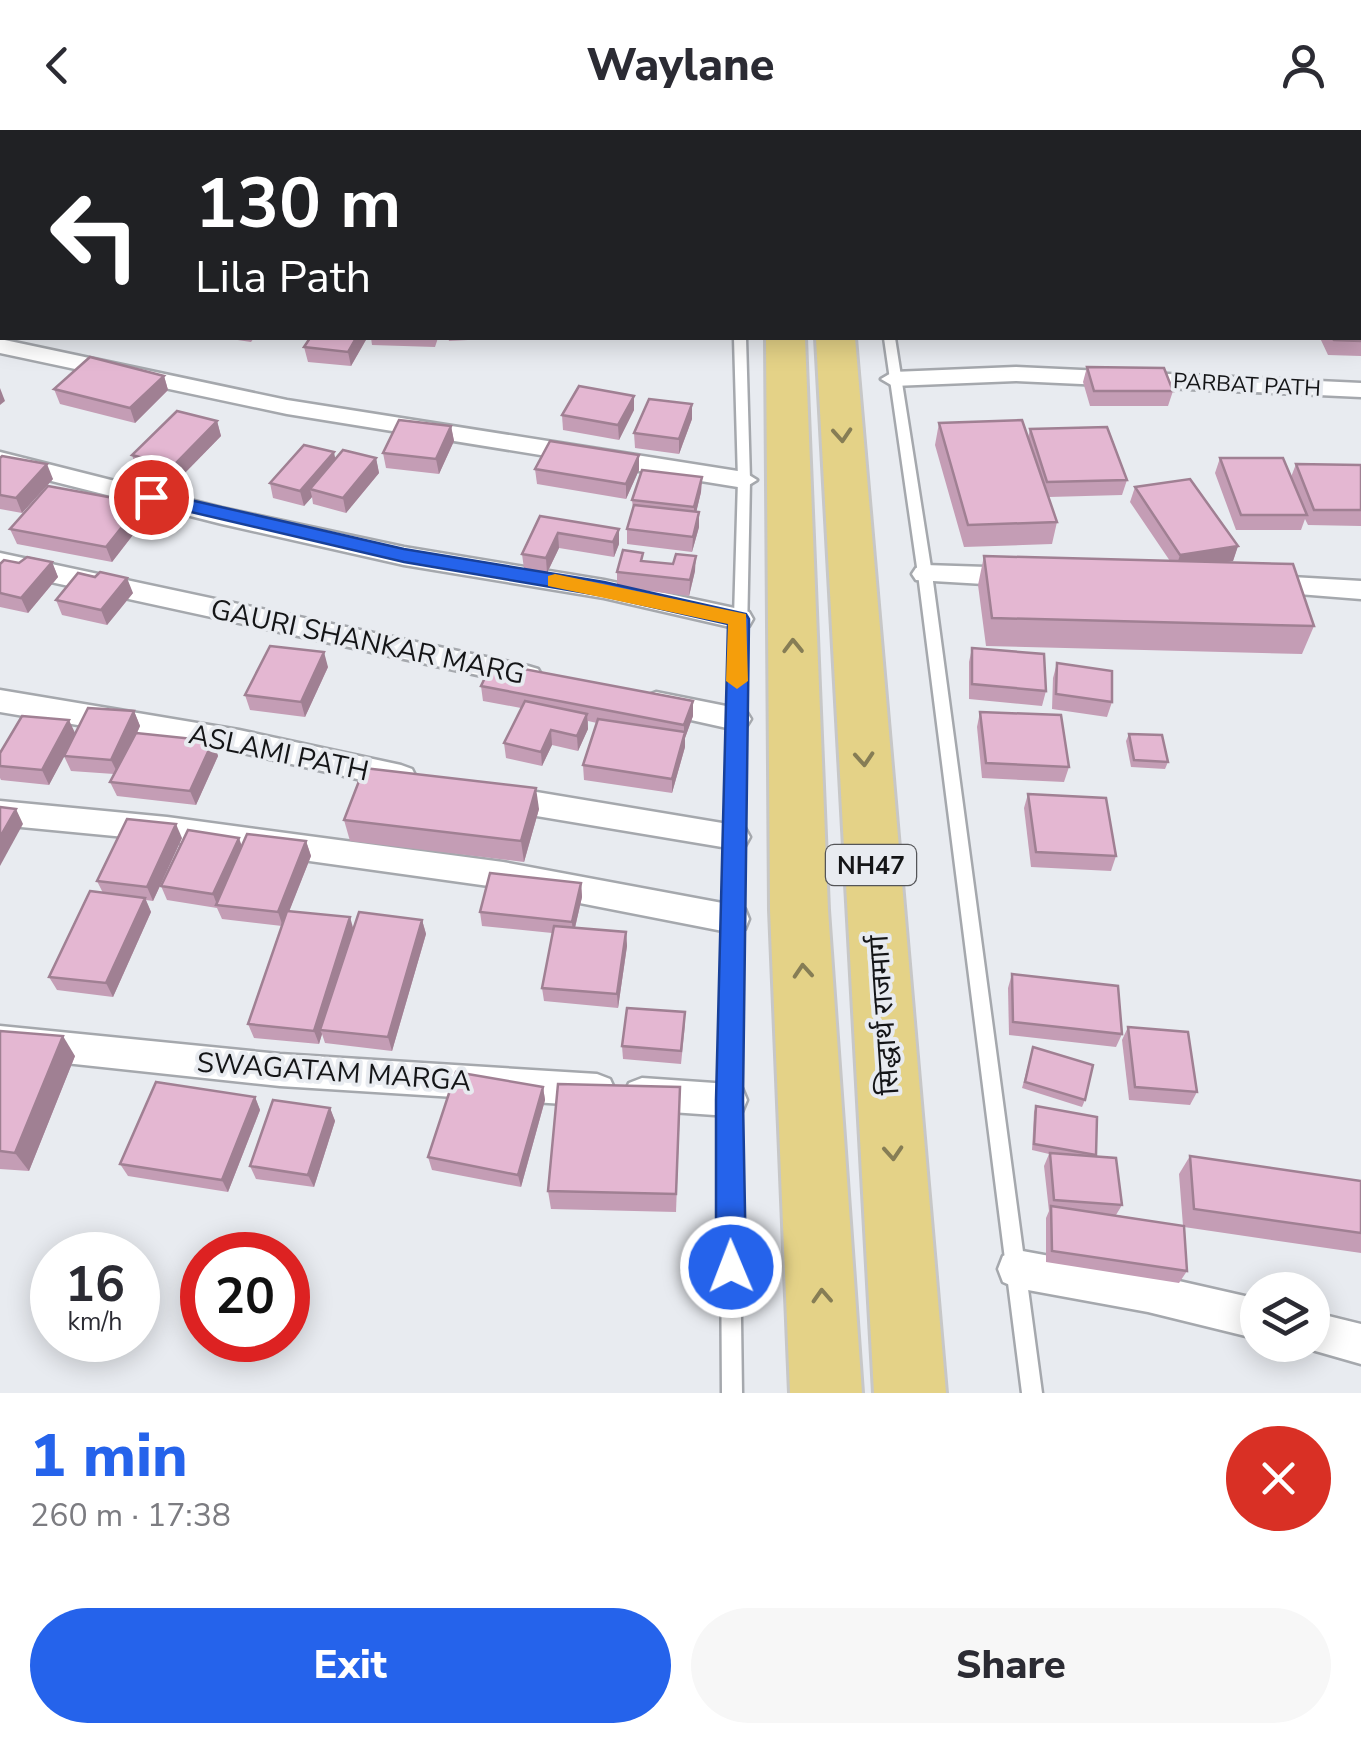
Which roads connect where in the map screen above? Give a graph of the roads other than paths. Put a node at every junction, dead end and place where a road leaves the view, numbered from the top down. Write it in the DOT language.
graph roads {
  1 [pos="740,340"];
  2 [pos="785,340"];
  3 [pos="835,340"];
  4 [pos="889,340"];
  5 [pos="0,346"];
  6 [pos="893,379"];
  7 [pos="1361,390"];
  8 [pos="0,460"];
  9 [pos="744,480"];
  10 [pos="0,562"];
  11 [pos="925,574"];
  12 [pos="1040,577"];
  13 [pos="1231,582"];
  14 [pos="1361,590"];
  15 [pos="739,619"];
  16 [pos="554,682"];
  17 [pos="632,698"];
  18 [pos="0,701"];
  19 [pos="736,719"];
  20 [pos="438,786"];
  21 [pos="472,793"];
  22 [pos="0,813"];
  23 [pos="734,837"];
  24 [pos="733,920"];
  25 [pos="0,1041"];
  26 [pos="729,1100"];
  27 [pos="1017,1269"];
  28 [pos="1240,1315"];
  29 [pos="1330,1336"];
  30 [pos="1361,1344"];
  31 [pos="732,1393"];
  32 [pos="826,1393"];
  33 [pos="910,1393"];
  34 [pos="1032,1393"];
  1 -- 9 [label="lane"];
  32 -- 2 [label="highway, NH47, one-way"];
  3 -- 33 [label="highway, सिद्धार्थ राजमार्ग / NH47, one-way"];
  4 -- 6 [label="lane"];
  5 -- 9 [label="street"];
  6 -- 7 [label="street, PARBAT PATH"];
  6 -- 11 [label="lane"];
  8 -- 15 [label="street"];
  9 -- 15 [label="lane"];
  10 -- 16 [label="street, GAURI SHANKAR MARG"];
  11 -- 12 [label="street"];
  11 -- 27 [label="lane"];
  13 -- 14 [label="street"];
  15 -- 19 [label="lane"];
  17 -- 19 [label="street"];
  18 -- 20 [label="street, ASLAMI PATH"];
  19 -- 23 [label="lane"];
  21 -- 23 [label="street"];
  22 -- 24 [label="street"];
  23 -- 24 [label="lane"];
  24 -- 26 [label="lane"];
  25 -- 26 [label="street, SWAGATAM MARGA"];
  26 -- 31 [label="lane"];
  27 -- 28 [label="street"];
  27 -- 34 [label="lane"];
  29 -- 30 [label="street"];
}
